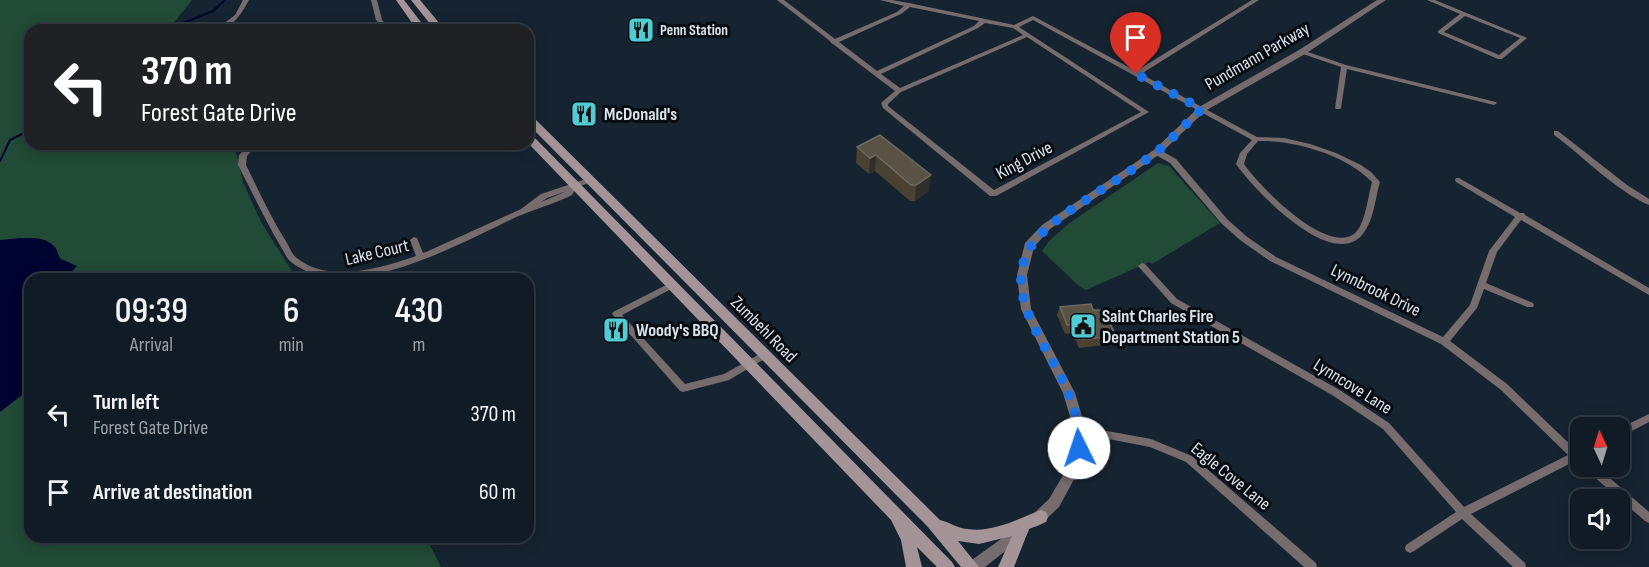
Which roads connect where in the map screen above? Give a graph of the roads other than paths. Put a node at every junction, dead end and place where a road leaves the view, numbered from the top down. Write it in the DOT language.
graph roads {
  1 [pos="246,0"];
  2 [pos="374,0"];
  3 [pos="400,0"];
  4 [pos="415,0"];
  5 [pos="780,0"];
  6 [pos="883,0"];
  7 [pos="1256,0"];
  8 [pos="1382,0"];
  9 [pos="1430,0"];
  10 [pos="909,5"];
  11 [pos="1464,14"];
  12 [pos="984,20"];
  13 [pos="226,24"];
  14 [pos="383,24"];
  15 [pos="418,24"];
  16 [pos="435,24"];
  17 [pos="1016,27"];
  18 [pos="1027,35"];
  19 [pos="833,42"];
  20 [pos="1302,52"];
  21 [pos="1344,66"];
  22 [pos="876,74"];
  23 [pos="1136,74"];
  24 [pos="899,91"];
  25 [pos="1494,103"];
  26 [pos="1338,108"];
  27 [pos="1202,109"];
  28 [pos="534,124"];
  29 [pos="1556,133"];
  30 [pos="1256,140"];
  31 [pos="534,143"];
  32 [pos="248,150"];
  33 [pos="1156,152"];
  34 [pos="589,180"];
  35 [pos="1459,180"];
  36 [pos="574,186"];
  37 [pos="1649,202"];
  38 [pos="1521,215"];
  39 [pos="414,240"];
  40 [pos="421,257"];
  41 [pos="1142,266"];
  42 [pos="321,273"];
  43 [pos="353,273"];
  44 [pos="1481,284"];
  45 [pos="672,285"];
  46 [pos="1649,292"];
  47 [pos="1530,305"];
  48 [pos="1444,342"];
  49 [pos="765,355"];
  50 [pos="749,364"];
  51 [pos="1649,418"];
  52 [pos="1630,428"];
  53 [pos="1080,430"];
  54 [pos="1570,448"];
  55 [pos="1570,460"];
  56 [pos="1601,477"];
  57 [pos="895,513"];
  58 [pos="1463,513"];
  59 [pos="1041,517"];
  60 [pos="1649,518"];
  61 [pos="933,521"];
  62 [pos="1022,530"];
  63 [pos="1410,548"];
  64 [pos="914,567"];
  65 [pos="947,567"];
  66 [pos="972,567"];
  67 [pos="1006,567"];
  68 [pos="1312,567"];
  69 [pos="1521,567"];
  1 -- 13 [label="street"];
  2 -- 14 [label="street"];
  3 -- 15 [label="main road"];
  4 -- 16 [label="main road"];
  5 -- 19 [label="street"];
  6 -- 10 [label="street"];
  7 -- 23 [label="street"];
  8 -- 20 [label="street, Pundmann Parkway"];
  9 -- 11 [label="street"];
  10 -- 12 [label="street"];
  10 -- 19 [label="street"];
  11 -- 11 [label="street"];
  12 -- 17 [label="street"];
  12 -- 22 [label="street"];
  17 -- 18 [label="street"];
  17 -- 23 [label="street"];
  18 -- 24 [label="street"];
  18 -- 24 [label="street, King Drive"];
  19 -- 22 [label="street"];
  20 -- 21 [label="street"];
  20 -- 27 [label="street, Pundmann Parkway"];
  21 -- 25 [label="street"];
  21 -- 26 [label="street"];
  22 -- 24 [label="street"];
  23 -- 27 [label="street"];
  27 -- 30 [label="street"];
  27 -- 33 [label="street, Pundmann Parkway"];
  28 -- 34 [label="main road, Zumbehl Road"];
  29 -- 37 [label="street"];
  30 -- 30 [label="street"];
  31 -- 36 [label="main road, Zumbehl Road"];
  32 -- 42 [label="street, Lake Court"];
  33 -- 48 [label="street, Lynnbrook Drive"];
  33 -- 53 [label="street, Pundmann Parkway"];
  34 -- 36 [label="street, Lake Court"];
  34 -- 49 [label="main road, Zumbehl Road"];
  35 -- 38 [label="street"];
  36 -- 40 [label="street, Lake Court"];
  36 -- 45 [label="main road, Zumbehl Road"];
  38 -- 44 [label="street"];
  38 -- 46 [label="street"];
  39 -- 40 [label="street"];
  40 -- 43 [label="street, Lake Court"];
  41 -- 58 [label="street, Lynncove Lane"];
  44 -- 47 [label="street"];
  44 -- 48 [label="street"];
  45 -- 50 [label="main road, Zumbehl Road"];
  45 -- 50 [label="street"];
  48 -- 54 [label="street, Lynnbrook Drive"];
  49 -- 50 [label="street"];
  49 -- 61 [label="main road, Zumbehl Road"];
  50 -- 57 [label="main road, Zumbehl Road"];
  51 -- 52 [label="street"];
  53 -- 59 [label="street, Pundmann Parkway"];
  53 -- 68 [label="street, Eagle Cove Lane"];
  55 -- 58 [label="street"];
  56 -- 60 [label="street"];
  57 -- 64 [label="main road"];
  57 -- 65 [label="main road, Zumbehl Road"];
  58 -- 63 [label="street"];
  58 -- 69 [label="street, Lynncove Lane"];
  59 -- 61 [label="main road"];
  59 -- 62 [label="street, Pundmann Parkway"];
  61 -- 66 [label="main road, Zumbehl Road"];
  62 -- 66 [label="street, Pundmann Parkway"];
  62 -- 67 [label="main road"];
}
